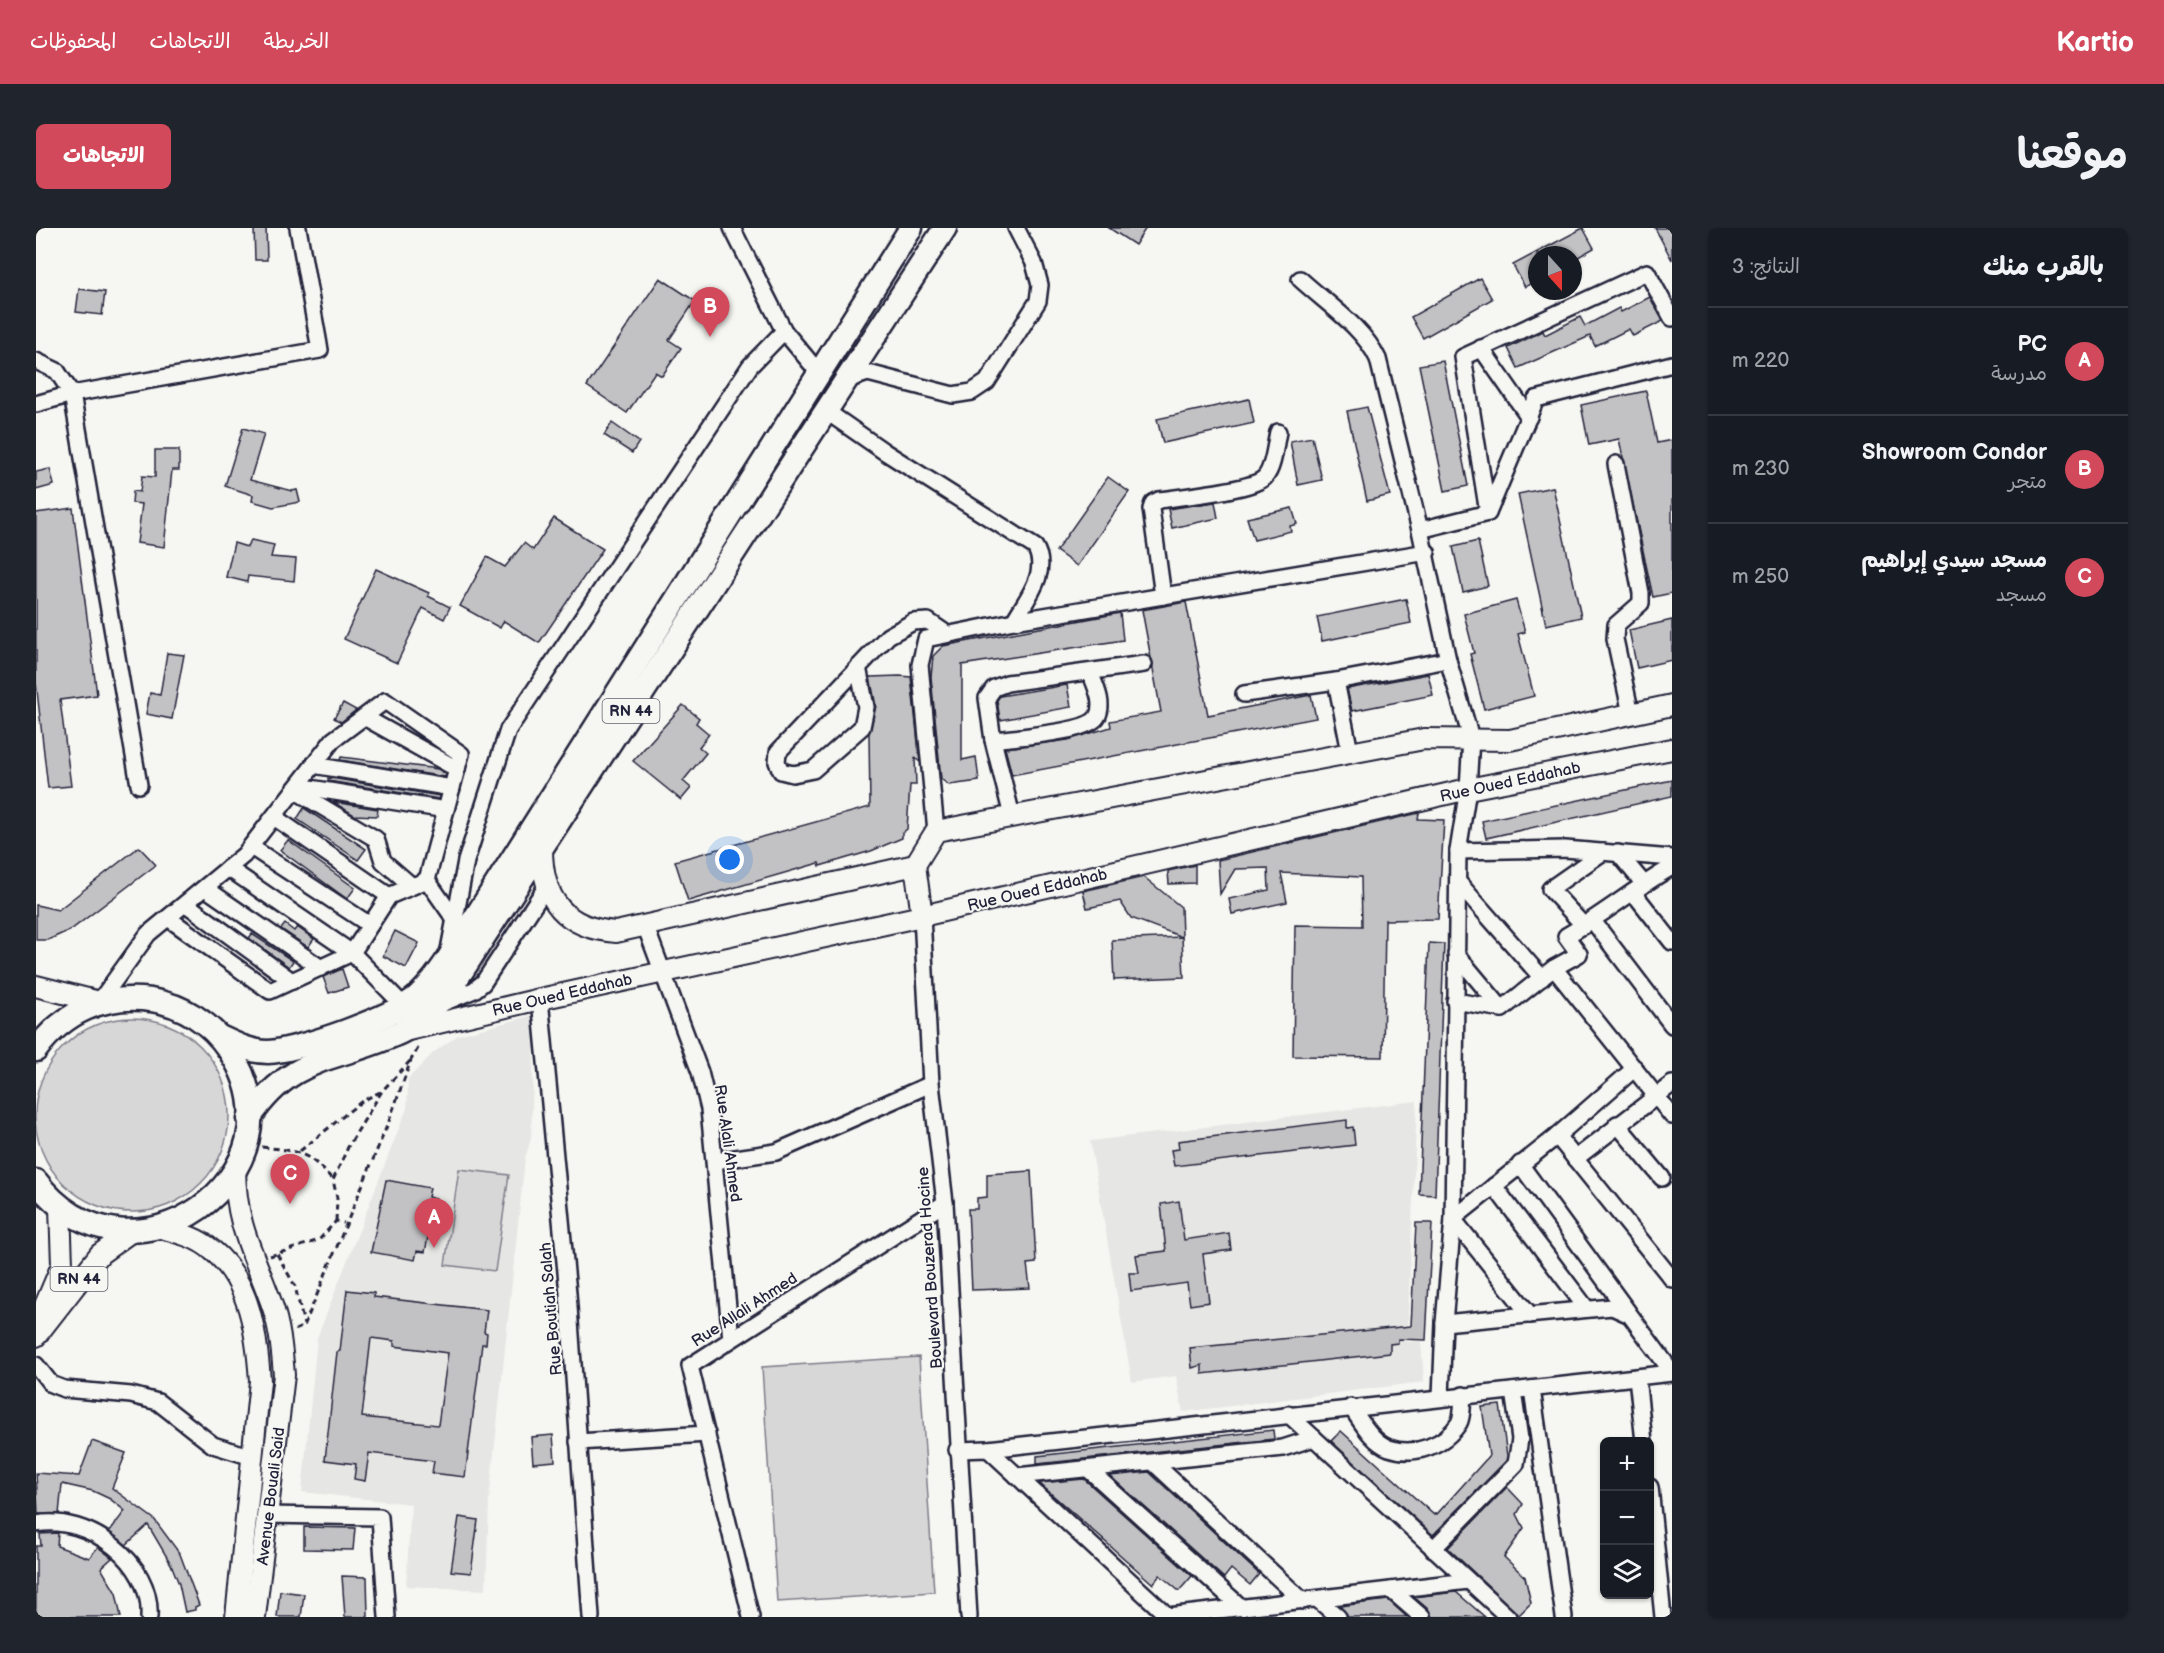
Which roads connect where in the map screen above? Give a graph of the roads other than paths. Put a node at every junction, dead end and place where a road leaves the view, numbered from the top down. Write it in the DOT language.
graph roads {
  1 [pos="298,228"];
  2 [pos="732,228"];
  3 [pos="911,228"];
  4 [pos="945,228"];
  5 [pos="1016,228"];
  6 [pos="1300,279"];
  7 [pos="1672,318"];
  8 [pos="784,332"];
  9 [pos="1481,348"];
  10 [pos="36,361"];
  11 [pos="1672,364"];
  12 [pos="819,373"];
  13 [pos="847,380"];
  14 [pos="72,394"];
  15 [pos="36,404"];
  16 [pos="826,411"];
  17 [pos="1529,417"];
  18 [pos="1278,432"];
  19 [pos="1616,464"];
  20 [pos="1488,513"];
  21 [pos="1420,530"];
  22 [pos="1427,552"];
  23 [pos="1163,596"];
  24 [pos="1014,621"];
  25 [pos="947,634"];
  26 [pos="1448,660"];
  27 [pos="1144,664"];
  28 [pos="858,667"];
  29 [pos="1090,672"];
  30 [pos="1336,681"];
  31 [pos="1244,694"];
  32 [pos="1672,705"];
  33 [pos="1631,714"];
  34 [pos="364,717"];
  35 [pos="1471,738"];
  36 [pos="993,741"];
  37 [pos="1672,749"];
  38 [pos="1350,752"];
  39 [pos="313,765"];
  40 [pos="457,768"];
  41 [pos="139,785"];
  42 [pos="296,788"];
  43 [pos="452,789"];
  44 [pos="1468,789"];
  45 [pos="446,810"];
  46 [pos="1012,816"];
  47 [pos="274,817"];
  48 [pos="936,831"];
  49 [pos="250,847"];
  50 [pos="542,848"];
  51 [pos="1458,851"];
  52 [pos="1610,853"];
  53 [pos="1672,858"];
  54 [pos="915,865"];
  55 [pos="1672,867"];
  56 [pos="228,868"];
  57 [pos="1458,882"];
  58 [pos="419,883"];
  59 [pos="546,887"];
  60 [pos="205,888"];
  61 [pos="1639,888"];
  62 [pos="389,896"];
  63 [pos="186,904"];
  64 [pos="922,916"];
  65 [pos="168,918"];
  66 [pos="455,921"];
  67 [pos="1588,924"];
  68 [pos="370,925"];
  69 [pos="645,925"];
  70 [pos="1672,942"];
  71 [pos="351,953"];
  72 [pos="1456,954"];
  73 [pos="447,958"];
  74 [pos="321,968"];
  75 [pos="1554,968"];
  76 [pos="662,971"];
  77 [pos="1542,978"];
  78 [pos="292,981"];
  79 [pos="36,986"];
  80 [pos="540,999"];
  81 [pos="1455,1001"];
  82 [pos="99,1002"];
  83 [pos="405,1007"];
  84 [pos="1502,1009"];
  85 [pos="434,1016"];
  86 [pos="1672,1024"];
  87 [pos="220,1037"];
  88 [pos="36,1050"];
  89 [pos="1635,1068"];
  90 [pos="931,1084"];
  91 [pos="1672,1084"];
  92 [pos="1656,1096"];
  93 [pos="1672,1116"];
  94 [pos="249,1119"];
  95 [pos="1617,1124"];
  96 [pos="1557,1136"];
  97 [pos="1575,1159"];
  98 [pos="715,1161"];
  99 [pos="1520,1164"];
  100 [pos="236,1170"];
  101 [pos="1662,1178"];
  102 [pos="36,1181"];
  103 [pos="1494,1186"];
  104 [pos="945,1203"];
  105 [pos="60,1207"];
  106 [pos="1453,1219"];
  107 [pos="161,1228"];
  108 [pos="132,1232"];
  109 [pos="1672,1279"];
  110 [pos="1587,1309"];
  111 [pos="1530,1315"];
  112 [pos="1630,1315"];
  113 [pos="1443,1323"];
  114 [pos="36,1326"];
  115 [pos="36,1336"];
  116 [pos="731,1339"];
  117 [pos="36,1365"];
  118 [pos="1672,1373"];
  119 [pos="1637,1377"];
  120 [pos="1532,1389"];
  121 [pos="1513,1391"];
  122 [pos="1463,1395"];
  123 [pos="1441,1397"];
  124 [pos="1351,1407"];
  125 [pos="1288,1414"];
  126 [pos="706,1434"];
  127 [pos="1643,1437"];
  128 [pos="1314,1438"];
  129 [pos="578,1442"];
  130 [pos="987,1449"];
  131 [pos="957,1450"];
  132 [pos="252,1457"];
  133 [pos="1154,1462"];
  134 [pos="1088,1469"];
  135 [pos="1017,1476"];
  136 [pos="1651,1491"];
  137 [pos="266,1515"];
  138 [pos="36,1524"];
  139 [pos="1433,1549"];
  140 [pos="1665,1553"];
  141 [pos="1468,1581"];
  142 [pos="1391,1590"];
  143 [pos="1310,1600"];
  144 [pos="1242,1608"];
  145 [pos="149,1617"];
  146 [pos="236,1617"];
  147 [pos="255,1617"];
  148 [pos="387,1617"];
  149 [pos="591,1617"];
  150 [pos="751,1617"];
  151 [pos="969,1617"];
  152 [pos="1169,1617"];
  153 [pos="1338,1617"];
  154 [pos="1422,1617"];
  155 [pos="1508,1617"];
  156 [pos="1564,1617"];
  157 [pos="1664,1617"];
  1 -- 14 [label="street"];
  2 -- 8 [label="street"];
  3 -- 12 [label="highway, RN 44"];
  4 -- 13 [label="highway, RN 44"];
  5 -- 13 [label="street"];
  6 -- 21 [label="street"];
  7 -- 9 [label="street"];
  8 -- 12 [label="street"];
  8 -- 66 [label="street"];
  9 -- 17 [label="street"];
  9 -- 20 [label="street"];
  10 -- 14 [label="street"];
  11 -- 17 [label="street"];
  12 -- 73 [label="highway, RN 44"];
  13 -- 16 [label="highway, RN 44"];
  14 -- 15 [label="street"];
  14 -- 41 [label="street"];
  16 -- 24 [label="street"];
  16 -- 50 [label="highway, RN 44"];
  17 -- 20 [label="street"];
  18 -- 23 [label="street"];
  19 -- 33 [label="street"];
  20 -- 21 [label="street"];
  21 -- 22 [label="street"];
  22 -- 23 [label="street"];
  22 -- 26 [label="street"];
  23 -- 24 [label="street"];
  24 -- 25 [label="street"];
  25 -- 28 [label="street"];
  25 -- 48 [label="street"];
  26 -- 30 [label="street"];
  26 -- 35 [label="street"];
  27 -- 29 [label="street"];
  28 -- 28 [label="street"];
  29 -- 36 [label="street"];
  29 -- 36 [label="street"];
  30 -- 31 [label="street"];
  30 -- 38 [label="street"];
  32 -- 33 [label="main road"];
  33 -- 35 [label="main road"];
  34 -- 39 [label="street"];
  34 -- 40 [label="street"];
  34 -- 40 [label="street"];
  35 -- 38 [label="main road"];
  35 -- 44 [label="street"];
  36 -- 46 [label="street"];
  37 -- 44 [label="main road, Rue Oued Eddahab"];
  38 -- 46 [label="main road"];
  39 -- 42 [label="street"];
  39 -- 43 [label="street"];
  40 -- 43 [label="street"];
  42 -- 45 [label="street"];
  42 -- 47 [label="street"];
  42 -- 58 [label="street"];
  43 -- 45 [label="street"];
  44 -- 51 [label="street"];
  44 -- 64 [label="main road, Rue Oued Eddahab"];
  45 -- 58 [label="street"];
  46 -- 48 [label="main road"];
  47 -- 49 [label="street"];
  47 -- 62 [label="street"];
  48 -- 54 [label="main road"];
  49 -- 56 [label="street"];
  49 -- 68 [label="street"];
  50 -- 59 [label="main road"];
  50 -- 85 [label="highway, RN 44"];
  51 -- 52 [label="street"];
  51 -- 57 [label="street"];
  52 -- 53 [label="street"];
  52 -- 61 [label="street"];
  52 -- 67 [label="street"];
  54 -- 64 [label="main road"];
  54 -- 69 [label="main road"];
  55 -- 61 [label="street"];
  56 -- 60 [label="street"];
  56 -- 71 [label="street"];
  57 -- 72 [label="street"];
  57 -- 77 [label="street"];
  58 -- 62 [label="street"];
  58 -- 66 [label="street"];
  59 -- 69 [label="main road"];
  59 -- 85 [label="street"];
  60 -- 63 [label="street"];
  60 -- 74 [label="street"];
  61 -- 67 [label="street"];
  61 -- 70 [label="street"];
  62 -- 68 [label="street"];
  63 -- 65 [label="street"];
  63 -- 78 [label="street"];
  64 -- 76 [label="main road, Rue Oued Eddahab"];
  64 -- 90 [label="street, Boulevard Bouzerad Hocine"];
  65 -- 78 [label="street"];
  65 -- 82 [label="street"];
  66 -- 73 [label="street"];
  67 -- 75 [label="street"];
  67 -- 86 [label="street"];
  68 -- 71 [label="street"];
  69 -- 76 [label="street, Rue Alali Ahmed"];
  71 -- 74 [label="street"];
  71 -- 83 [label="street"];
  72 -- 81 [label="street"];
  72 -- 84 [label="street"];
  73 -- 83 [label="highway, RN 44"];
  74 -- 78 [label="street"];
  75 -- 77 [label="street"];
  75 -- 89 [label="street"];
  76 -- 80 [label="main road, Rue Oued Eddahab"];
  76 -- 98 [label="street, Rue Alali Ahmed"];
  77 -- 84 [label="street"];
  79 -- 82 [label="main road"];
  80 -- 85 [label="main road, Rue Oued Eddahab"];
  80 -- 129 [label="street, Rue Boutiah Salah"];
  81 -- 84 [label="street"];
  81 -- 106 [label="street"];
  82 -- 87 [label="highway"];
  82 -- 88 [label="highway"];
  83 -- 87 [label="highway, RN 44"];
  85 -- 94 [label="highway, RN 44"];
  87 -- 94 [label="highway"];
  89 -- 92 [label="street"];
  89 -- 96 [label="street"];
  90 -- 98 [label="street"];
  90 -- 104 [label="street, Boulevard Bouzerad Hocine"];
  91 -- 92 [label="street"];
  92 -- 93 [label="street"];
  92 -- 95 [label="street"];
  94 -- 100 [label="highway"];
  95 -- 97 [label="street"];
  95 -- 101 [label="street"];
  96 -- 97 [label="street"];
  96 -- 99 [label="street"];
  97 -- 109 [label="street"];
  98 -- 116 [label="street, Rue Alali Ahmed"];
  99 -- 103 [label="street"];
  99 -- 112 [label="street"];
  100 -- 107 [label="highway"];
  100 -- 137 [label="main road, Avenue Bouali Said"];
  102 -- 105 [label="highway"];
  103 -- 106 [label="street"];
  103 -- 110 [label="street"];
  104 -- 116 [label="street, Rue Allali Ahmed"];
  104 -- 131 [label="street, Boulevard Bouzerad Hocine"];
  105 -- 108 [label="highway"];
  105 -- 114 [label="main road, RN 44"];
  106 -- 111 [label="street"];
  106 -- 113 [label="street"];
  107 -- 108 [label="highway"];
  107 -- 132 [label="main road"];
  108 -- 115 [label="main road, RN 44"];
  110 -- 111 [label="street"];
  110 -- 112 [label="street"];
  111 -- 113 [label="street"];
  112 -- 118 [label="street"];
  113 -- 123 [label="street"];
  116 -- 126 [label="street, Rue Allali Ahmed"];
  117 -- 132 [label="street"];
  118 -- 119 [label="street"];
  119 -- 120 [label="street"];
  119 -- 127 [label="street"];
  120 -- 121 [label="street"];
  120 -- 156 [label="street"];
  121 -- 122 [label="street"];
  121 -- 139 [label="street"];
  122 -- 123 [label="street"];
  122 -- 124 [label="street"];
  123 -- 124 [label="street"];
  124 -- 125 [label="street"];
  125 -- 128 [label="street"];
  125 -- 130 [label="street"];
  126 -- 129 [label="street"];
  126 -- 150 [label="street, Rue Allali Ahmed"];
  128 -- 133 [label="street"];
  128 -- 139 [label="street"];
  129 -- 149 [label="street, Rue Boutiah Salah"];
  130 -- 131 [label="street"];
  130 -- 135 [label="street"];
  131 -- 151 [label="street, Boulevard Bouzerad Hocine"];
  132 -- 146 [label="main road"];
  133 -- 134 [label="street"];
  133 -- 143 [label="street"];
  134 -- 135 [label="street"];
  134 -- 144 [label="street"];
  135 -- 152 [label="street"];
  136 -- 140 [label="street"];
  137 -- 147 [label="main road, Avenue Bouali Said"];
  137 -- 148 [label="street"];
  138 -- 145 [label="street"];
  139 -- 141 [label="street"];
  140 -- 157 [label="street"];
  141 -- 142 [label="street"];
  141 -- 155 [label="street"];
  142 -- 143 [label="street"];
  142 -- 154 [label="street"];
  143 -- 144 [label="street"];
  143 -- 153 [label="street"];
  144 -- 152 [label="street"];
}
